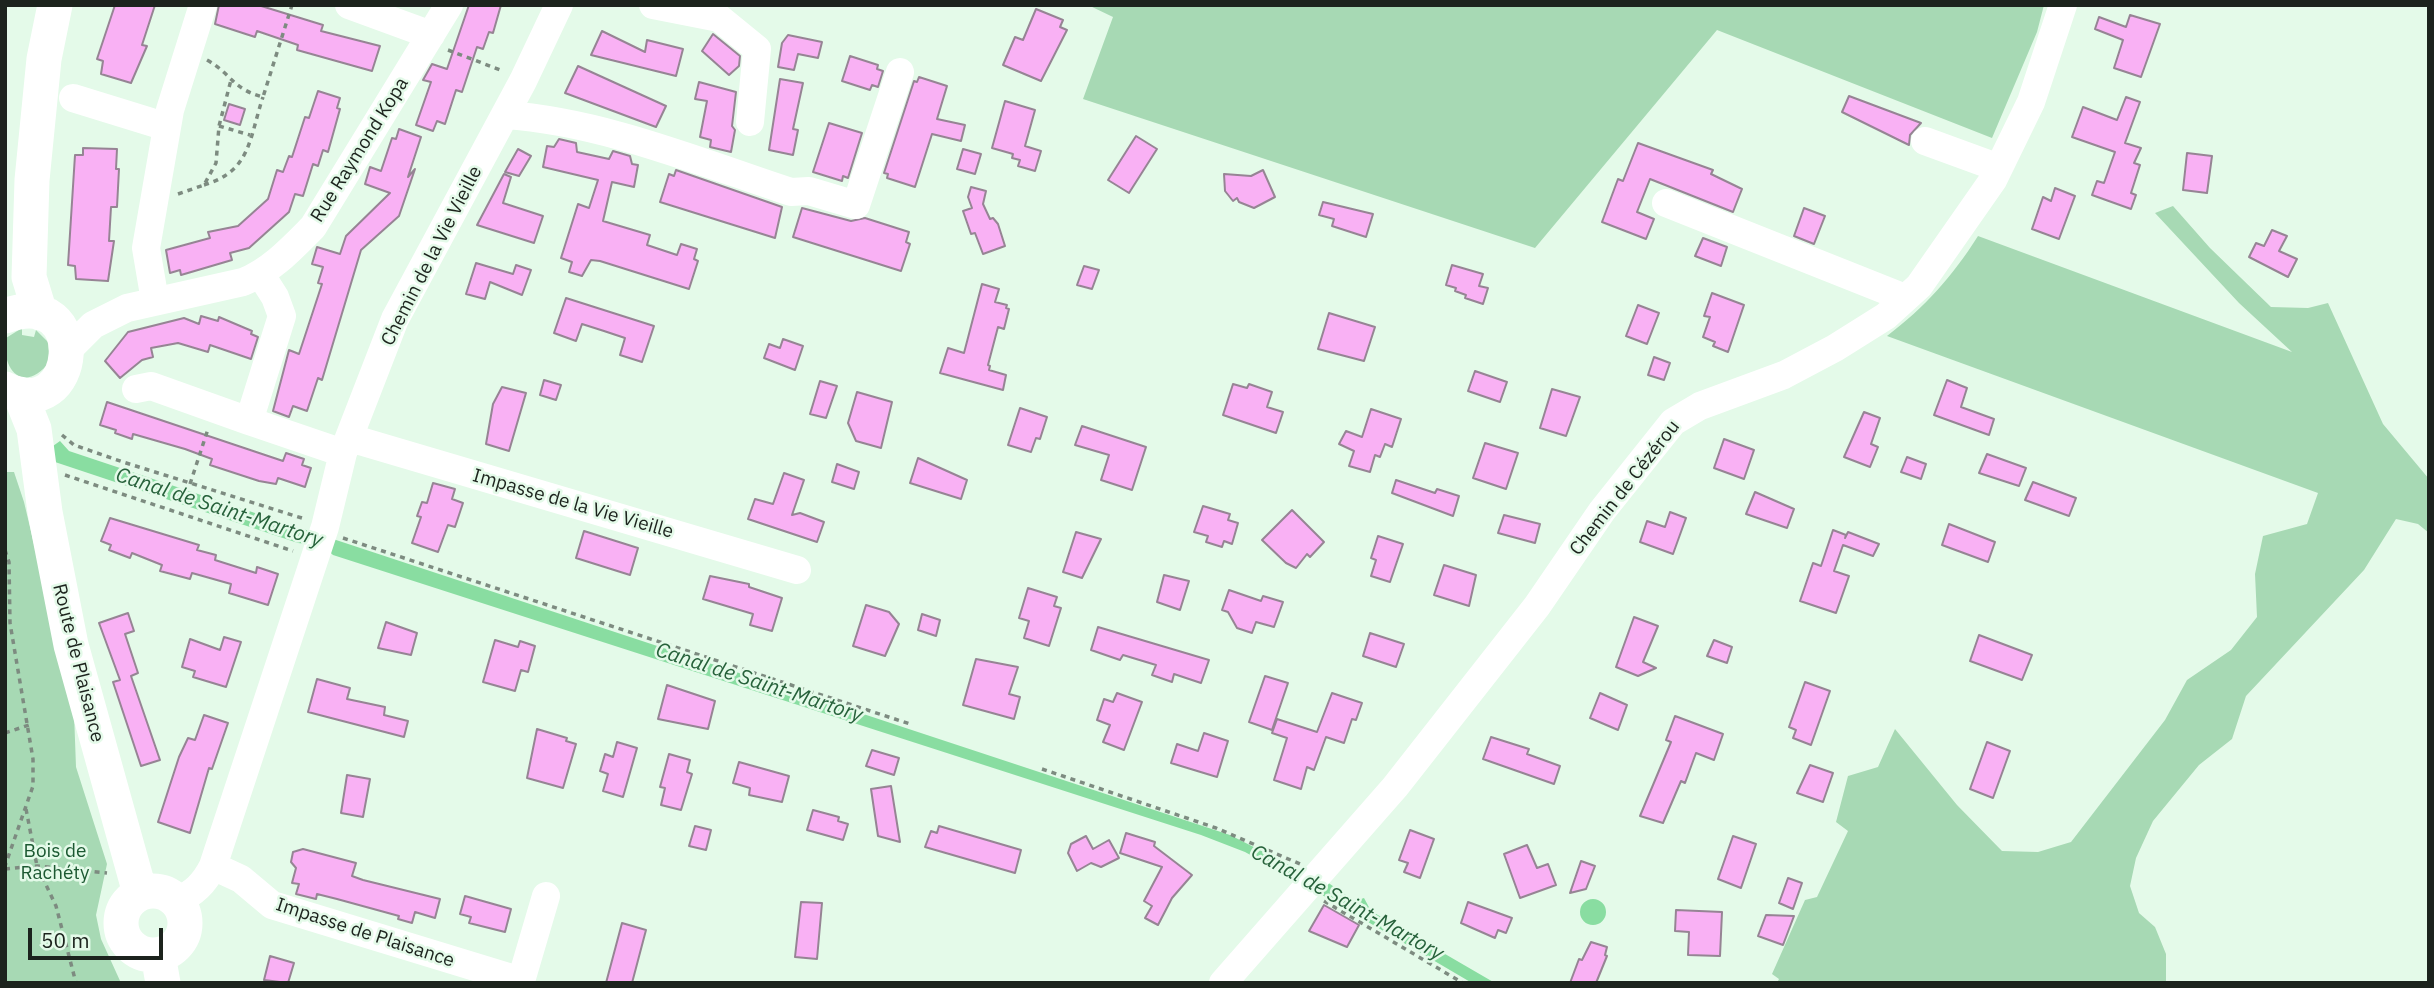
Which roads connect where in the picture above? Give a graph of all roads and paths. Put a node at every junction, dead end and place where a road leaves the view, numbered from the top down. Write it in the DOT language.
graph roads {
  1 [pos="55,5"];
  2 [pos="203,5"];
  3 [pos="292,5"];
  4 [pos="349,5"];
  5 [pos="449,5"];
  6 [pos="559,5"];
  7 [pos="653,5"];
  8 [pos="2063,5"];
  9 [pos="431,35"];
  10 [pos="188,50"];
  11 [pos="900,72"];
  12 [pos="231,80"];
  13 [pos="523,81"];
  14 [pos="73,97"];
  15 [pos="263,97"];
  16 [pos="505,115"];
  17 [pos="750,122"];
  18 [pos="219,126"];
  19 [pos="167,127"];
  20 [pos="250,135"];
  21 [pos="1925,141"];
  22 [pos="1999,168"];
  23 [pos="204,185"];
  24 [pos="156,190"];
  25 [pos="1666,203"];
  26 [pos="261,275"];
  27 [pos="1905,298"];
  28 [pos="155,302"];
  29 [pos="37,323"];
  30 [pos="136,389"];
  31 [pos="22,392"];
  32 [pos="215,409"];
  33 [pos="249,421"];
  34 [pos="347,446"];
  35 [pos="43,451"];
  36 [pos="190,484"];
  37 [pos="320,542"];
  38 [pos="5,550"];
  39 [pos="797,570"];
  40 [pos="910,724"];
  41 [pos="29,725"];
  42 [pos="5,733"];
  43 [pos="1042,769"];
  44 [pos="25,806"];
  45 [pos="37,866"];
  46 [pos="213,866"];
  47 [pos="5,867"];
  48 [pos="1311,882"];
  49 [pos="129,883"];
  50 [pos="545,895"];
  51 [pos="177,901"];
  52 [pos="160,969"];
  53 [pos="76,983"];
  54 [pos="1223,983"];
  55 [pos="1463,983"];
  1 -- 29 [label="main road"];
  2 -- 10 [label="street"];
  3 -- 15 [label="path"];
  4 -- 9 [label="street"];
  5 -- 9 [label="street, Rue Raymond Kopa"];
  6 -- 13 [label="street, Chemin de la Vie Vieille"];
  7 -- 17 [label="street"];
  8 -- 22 [label="street, Chemin de Cézérou"];
  9 -- 13 [label="path"];
  9 -- 26 [label="street, Rue Raymond Kopa"];
  10 -- 12 [label="path"];
  10 -- 19 [label="street"];
  11 -- 16 [label="street"];
  12 -- 15 [label="path"];
  12 -- 18 [label="path"];
  13 -- 16 [label="street, Chemin de la Vie Vieille"];
  14 -- 19 [label="street"];
  15 -- 20 [label="path"];
  16 -- 34 [label="street, Chemin de la Vie Vieille"];
  18 -- 20 [label="path"];
  18 -- 23 [label="path"];
  19 -- 24 [label="street"];
  20 -- 23 [label="path"];
  21 -- 22 [label="street"];
  22 -- 27 [label="street, Chemin de Cézérou"];
  23 -- 24 [label="path"];
  24 -- 28 [label="street"];
  25 -- 27 [label="street"];
  26 -- 28 [label="street, Rue Raymond Kopa"];
  26 -- 33 [label="street"];
  27 -- 48 [label="street, Chemin de Cézérou"];
  28 -- 29 [label="street, Rue Raymond Kopa"];
  29 -- 31 [label="main road"];
  30 -- 32 [label="street, Impasse de la Vie Vieille"];
  31 -- 35 [label="main road, Route de Plaisance"];
  32 -- 33 [label="street, Impasse de la Vie Vieille"];
  32 -- 36 [label="path"];
  33 -- 34 [label="street, Impasse de la Vie Vieille"];
  34 -- 37 [label="street, Chemin de la Vie Vieille"];
  34 -- 39 [label="street, Impasse de la Vie Vieille"];
  35 -- 36 [label="path"];
  35 -- 37 [label="path"];
  35 -- 49 [label="main road, Route de Plaisance"];
  36 -- 37 [label="path"];
  37 -- 40 [label="path"];
  37 -- 46 [label="street, Chemin de la Vie Vieille"];
  38 -- 41 [label="path"];
  41 -- 42 [label="path"];
  41 -- 44 [label="path"];
  43 -- 48 [label="path"];
  44 -- 45 [label="path"];
  44 -- 47 [label="path"];
  45 -- 47 [label="path"];
  45 -- 49 [label="path"];
  45 -- 53 [label="path"];
  46 -- 50 [label="street, Impasse de Plaisance"];
  46 -- 51 [label="street, Chemin de la Vie Vieille"];
  48 -- 54 [label="street, Chemin de Cézérou"];
  48 -- 55 [label="path"];
  49 -- 51 [label="main road"];
  49 -- 52 [label="main road"];
  51 -- 52 [label="main road"];
}
